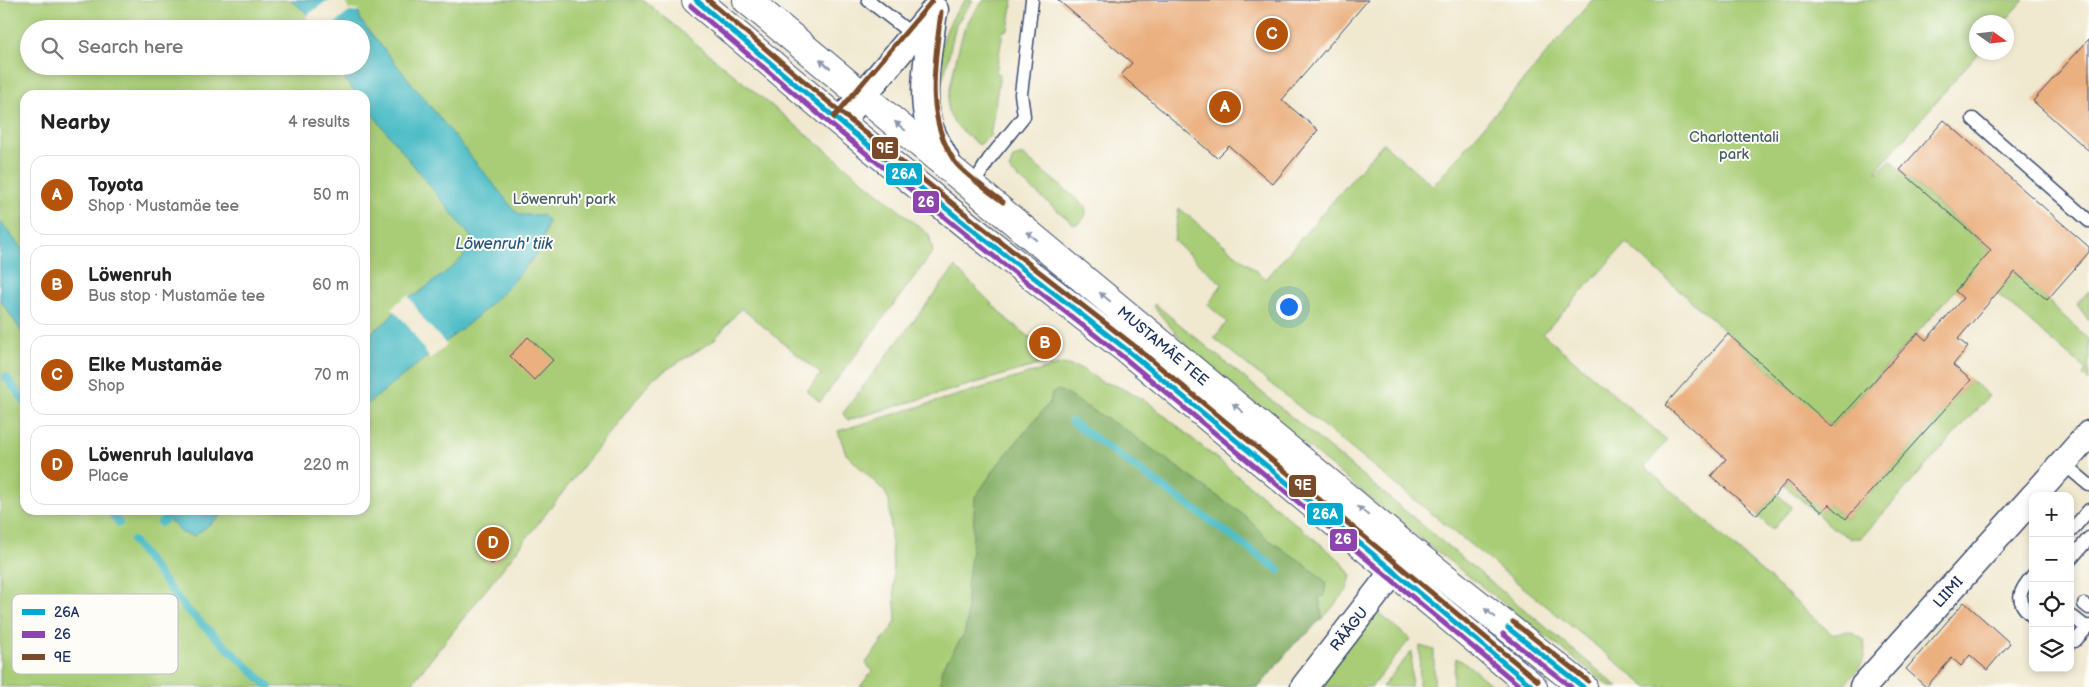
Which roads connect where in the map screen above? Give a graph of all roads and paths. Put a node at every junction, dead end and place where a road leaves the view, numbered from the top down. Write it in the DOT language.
graph roads {
  1 [pos="696,0"];
  2 [pos="747,0"];
  3 [pos="868,0"];
  4 [pos="1032,0"];
  5 [pos="939,5"];
  6 [pos="913,35"];
  7 [pos="863,95"];
  8 [pos="1973,119"];
  9 [pos="840,122"];
  10 [pos="950,168"];
  11 [pos="972,187"];
  12 [pos="2089,221"];
  13 [pos="2089,434"];
  14 [pos="2063,463"];
  15 [pos="2089,485"];
  16 [pos="2037,492"];
  17 [pos="2029,501"];
  18 [pos="2089,510"];
  19 [pos="2074,527"];
  20 [pos="2089,538"];
  21 [pos="2074,555"];
  22 [pos="1394,572"];
  23 [pos="2028,589"];
  24 [pos="2029,614"];
  25 [pos="2074,618"];
  26 [pos="2088,627"];
  27 [pos="2074,641"];
  28 [pos="1872,684"];
  29 [pos="1304,687"];
  30 [pos="1533,687"];
  31 [pos="1583,687"];
  1 -- 9 [label="main road, MUSTAMÄE TEE"];
  7 -- 2 [label="main road, MUSTAMÄE TEE, one-way"];
  3 -- 6 [label="lane"];
  4 -- 11 [label="lane"];
  5 -- 6 [label="street"];
  5 -- 10 [label="street"];
  6 -- 7 [label="street"];
  7 -- 9 [label="street"];
  10 -- 7 [label="main road, MUSTAMÄE TEE, one-way"];
  8 -- 12 [label="lane"];
  9 -- 22 [label="main road, MUSTAMÄE TEE"];
  10 -- 11 [label="main road, MUSTAMÄE TEE"];
  31 -- 11 [label="main road, MUSTAMÄE TEE, one-way"];
  13 -- 14 [label="street, LIIMI"];
  14 -- 15 [label="lane"];
  14 -- 16 [label="street, LIIMI"];
  17 -- 28 [label="street, LIIMI"];
  18 -- 19 [label="lane"];
  20 -- 21 [label="lane"];
  22 -- 29 [label="street, RÄÄGU"];
  22 -- 30 [label="main road, MUSTAMÄE TEE"];
  23 -- 24 [label="lane"];
  25 -- 26 [label="lane"];
  26 -- 27 [label="lane"];
}
